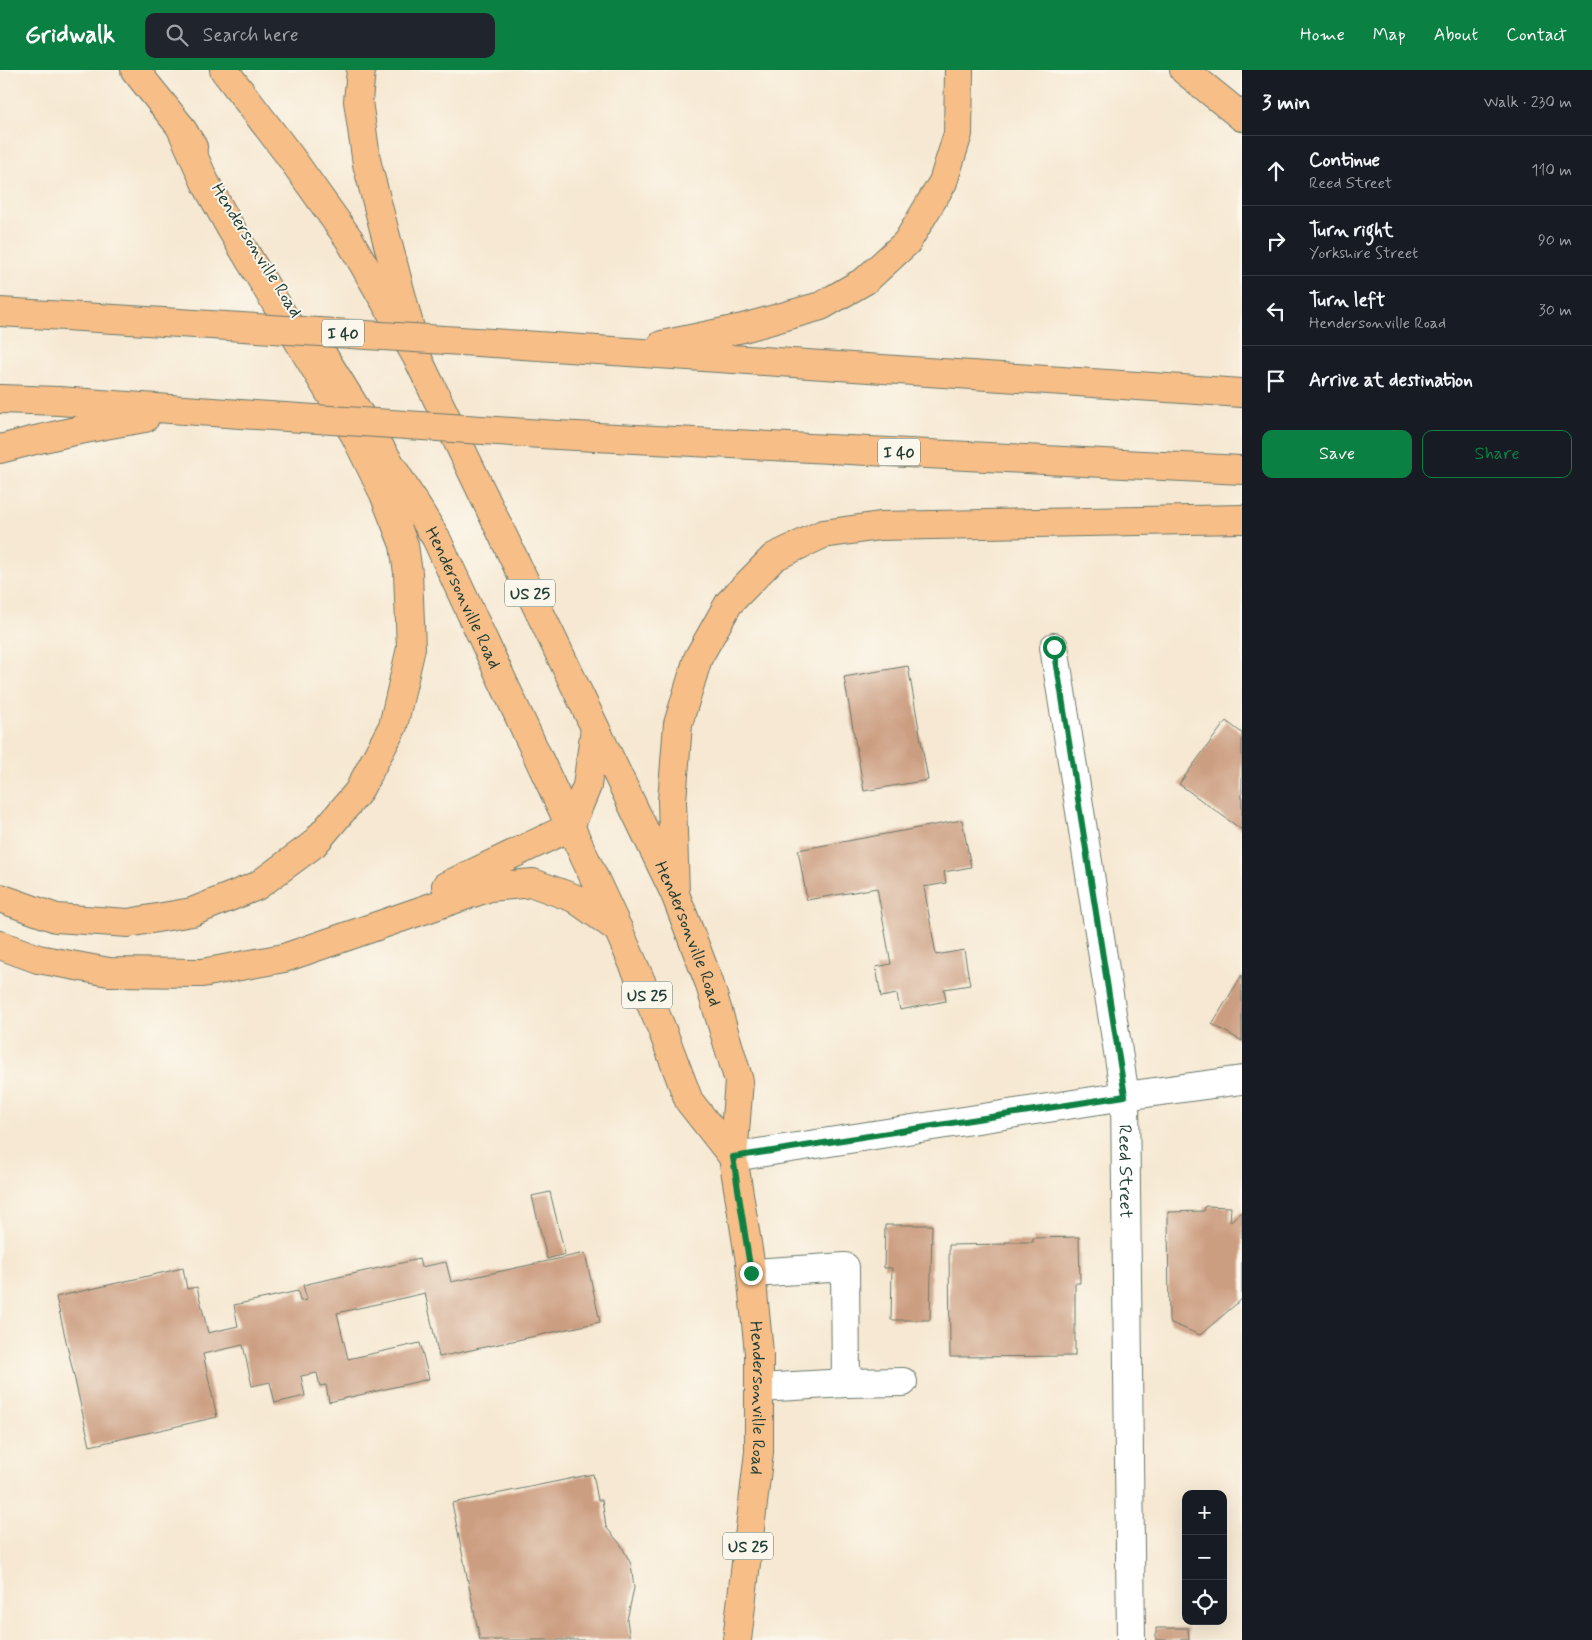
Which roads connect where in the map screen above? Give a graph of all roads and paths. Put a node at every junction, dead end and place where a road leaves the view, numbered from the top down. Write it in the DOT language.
graph roads {
  1 [pos="135,70"];
  2 [pos="224,70"];
  3 [pos="361,70"];
  4 [pos="959,70"];
  5 [pos="1184,70"];
  6 [pos="1242,118"];
  7 [pos="180,126"];
  8 [pos="6,311"];
  9 [pos="629,352"];
  10 [pos="418,359"];
  11 [pos="1242,394"];
  12 [pos="0,399"];
  13 [pos="197,410"];
  14 [pos="0,449"];
  15 [pos="1242,470"];
  16 [pos="1242,519"];
  17 [pos="1054,647"];
  18 [pos="595,728"];
  19 [pos="570,826"];
  20 [pos="675,894"];
  21 [pos="0,898"];
  22 [pos="380,925"];
  23 [pos="618,929"];
  24 [pos="0,945"];
  25 [pos="1242,1080"];
  26 [pos="1125,1096"];
  27 [pos="733,1157"];
  28 [pos="751,1273"];
  29 [pos="903,1382"];
  30 [pos="846,1383"];
  31 [pos="759,1388"];
  32 [pos="737,1640"];
  33 [pos="1131,1640"];
  1 -- 7 [label="main road, Hendersonville Road / US 25"];
  2 -- 10 [label="main road, Hendersonville Road / US 25"];
  3 -- 10 [label="main road"];
  4 -- 9 [label="main road"];
  5 -- 6 [label="main road"];
  7 -- 19 [label="main road, Hendersonville Road / US 25"];
  7 -- 21 [label="main road"];
  8 -- 9 [label="main road, I 40, bridge"];
  9 -- 11 [label="main road, I 40"];
  10 -- 18 [label="main road, Hendersonville Road / US 25"];
  12 -- 13 [label="main road, I 40"];
  13 -- 14 [label="main road"];
  13 -- 15 [label="main road, I 40, bridge"];
  16 -- 20 [label="main road"];
  17 -- 26 [label="street, Reed Street"];
  18 -- 19 [label="main road"];
  18 -- 20 [label="main road, Hendersonville Road / US 25"];
  19 -- 22 [label="main road"];
  19 -- 23 [label="main road, Hendersonville Road / US 25"];
  20 -- 27 [label="main road, Hendersonville Road / US 25"];
  22 -- 23 [label="main road"];
  22 -- 24 [label="main road"];
  23 -- 27 [label="main road, Hendersonville Road / US 25"];
  25 -- 26 [label="street"];
  26 -- 27 [label="street"];
  26 -- 33 [label="street, Reed Street"];
  27 -- 28 [label="main road, Hendersonville Road / US 25"];
  28 -- 30 [label="street"];
  28 -- 31 [label="main road, Hendersonville Road / US 25"];
  29 -- 30 [label="street"];
  30 -- 31 [label="street"];
  31 -- 32 [label="main road, Hendersonville Road / US 25"];
}
